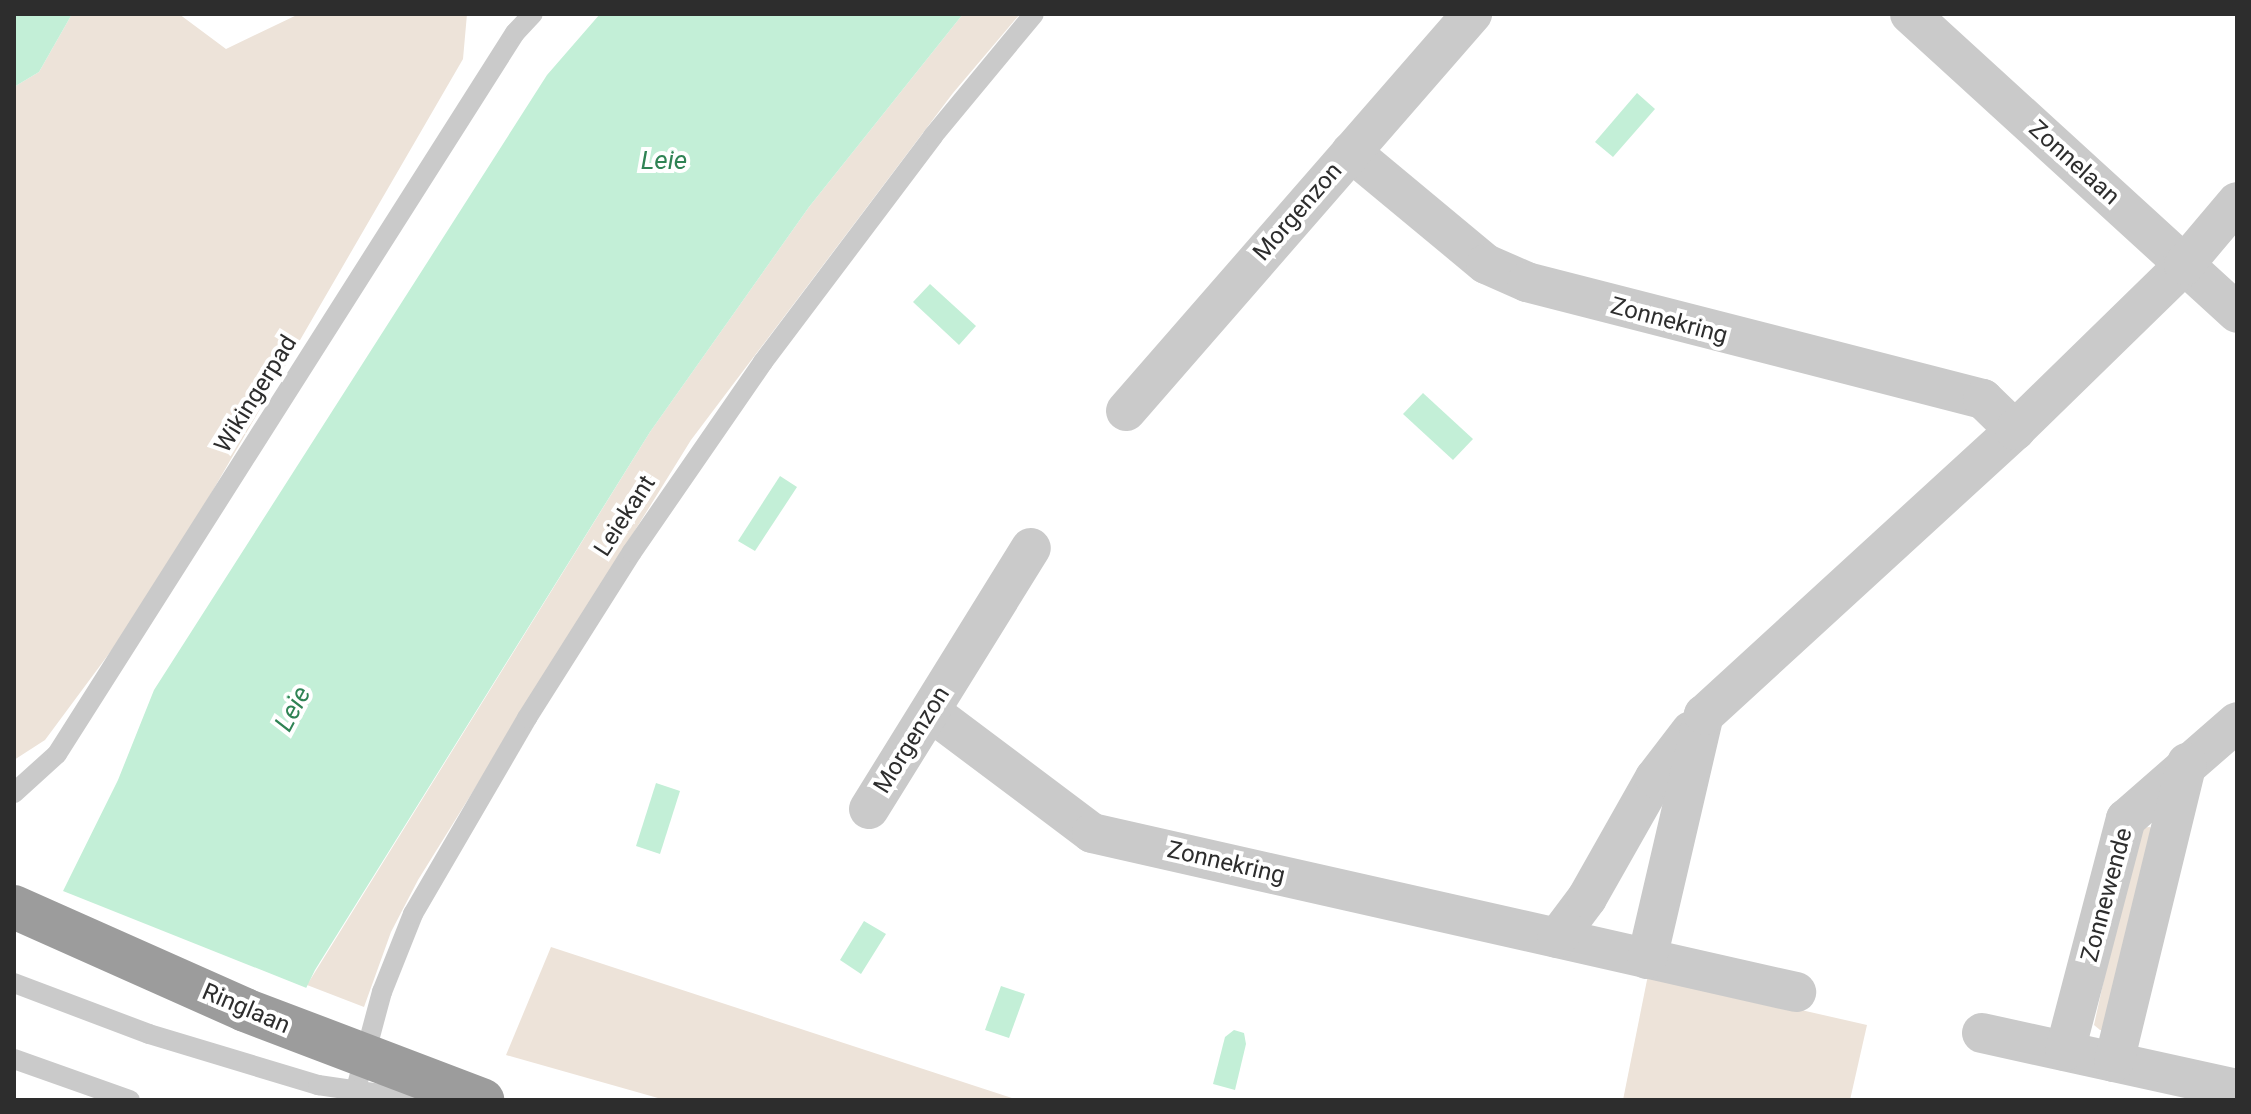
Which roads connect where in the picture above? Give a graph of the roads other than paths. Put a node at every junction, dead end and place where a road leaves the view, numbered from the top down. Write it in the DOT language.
graph roads {
  1 [pos="533,14"];
  2 [pos="1034,14"];
  3 [pos="1472,14"];
  4 [pos="1910,14"];
  5 [pos="1351,152"];
  6 [pos="2237,202"];
  7 [pos="2184,265"];
  8 [pos="2237,313"];
  9 [pos="1126,411"];
  10 [pos="2015,430"];
  11 [pos="1031,548"];
  12 [pos="931,712"];
  13 [pos="1704,715"];
  14 [pos="2237,722"];
  15 [pos="2187,763"];
  16 [pos="14,793"];
  17 [pos="869,809"];
  18 [pos="14,907"];
  19 [pos="1557,938"];
  20 [pos="1647,959"];
  21 [pos="14,983"];
  22 [pos="1796,992"];
  23 [pos="1982,1033"];
  24 [pos="2065,1051"];
  25 [pos="14,1059"];
  26 [pos="2119,1063"];
  27 [pos="2237,1089"];
  28 [pos="130,1100"];
  29 [pos="353,1100"];
  30 [pos="421,1100"];
  31 [pos="482,1100"];
  1 -- 16 [label="lane, Wikingerpad"];
  2 -- 29 [label="lane, Leiekant"];
  3 -- 5 [label="street, Morgenzon"];
  4 -- 7 [label="street, Zonnelaan"];
  5 -- 9 [label="street, Morgenzon"];
  5 -- 10 [label="street, Zonnekring"];
  6 -- 7 [label="street"];
  7 -- 8 [label="street, Zonnelaan"];
  7 -- 10 [label="street"];
  10 -- 13 [label="street"];
  11 -- 12 [label="street, Morgenzon"];
  12 -- 17 [label="street, Morgenzon"];
  12 -- 19 [label="street, Zonnekring"];
  13 -- 19 [label="street"];
  13 -- 20 [label="street"];
  14 -- 15 [label="street, Zonnewende"];
  15 -- 24 [label="street, Zonnewende"];
  15 -- 26 [label="street, Zonnewende"];
  18 -- 31 [label="highway, Ringlaan, bridge"];
  19 -- 20 [label="street, Zonnekring"];
  20 -- 22 [label="street, Zonnekring"];
  21 -- 30 [label="lane, bridge"];
  23 -- 24 [label="street"];
  24 -- 26 [label="street"];
  25 -- 28 [label="lane"];
  26 -- 27 [label="street"];
}
